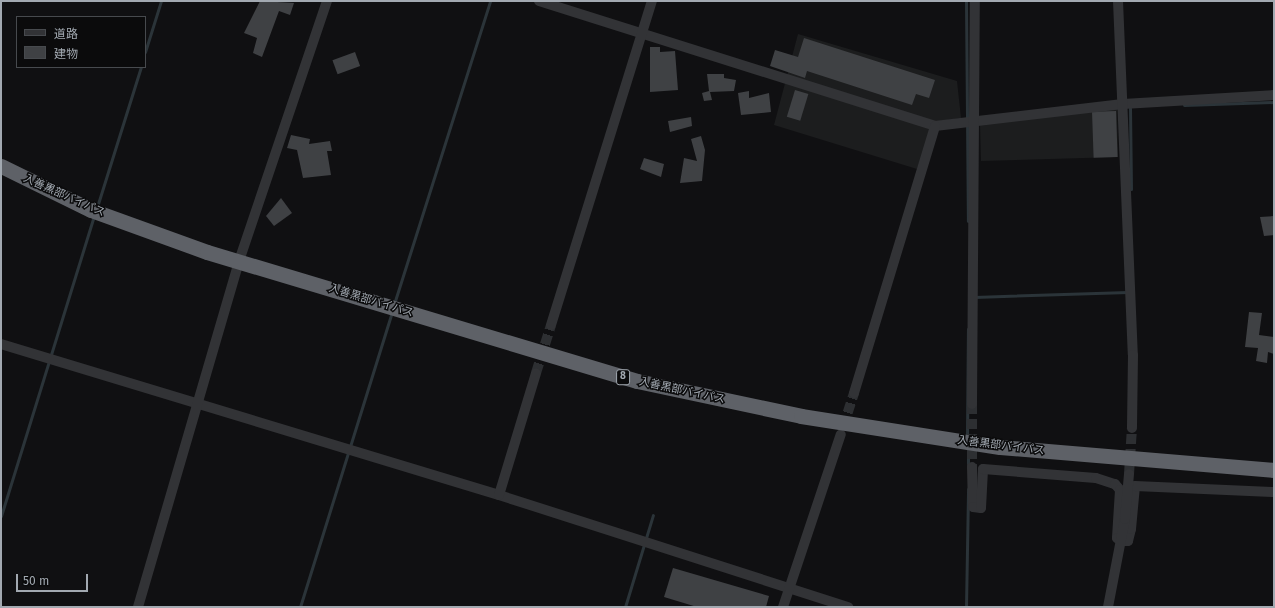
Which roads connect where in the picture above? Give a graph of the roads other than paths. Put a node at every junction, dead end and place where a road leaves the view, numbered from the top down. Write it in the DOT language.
graph roads {
  1 [pos="327,1"];
  2 [pos="538,1"];
  3 [pos="652,1"];
  4 [pos="975,1"];
  5 [pos="1118,1"];
  6 [pos="641,32"];
  7 [pos="1274,95"];
  8 [pos="1123,104"];
  9 [pos="976,121"];
  10 [pos="936,126"];
  11 [pos="1,166"];
  12 [pos="238,261"];
  13 [pos="551,325"];
  14 [pos="1,344"];
  15 [pos="536,373"];
  16 [pos="854,393"];
  17 [pos="972,404"];
  18 [pos="198,406"];
  19 [pos="1132,428"];
  20 [pos="841,434"];
  21 [pos="972,467"];
  22 [pos="1274,470"];
  23 [pos="1128,474"];
  24 [pos="1274,492"];
  25 [pos="499,495"];
  26 [pos="1121,541"];
  27 [pos="789,589"];
  28 [pos="138,607"];
  29 [pos="783,607"];
  30 [pos="848,607"];
  31 [pos="1108,607"];
  1 -- 12 [label="street"];
  2 -- 6 [label="street"];
  3 -- 6 [label="street"];
  4 -- 9 [label="street"];
  5 -- 8 [label="street"];
  6 -- 10 [label="street"];
  6 -- 13 [label="street"];
  7 -- 8 [label="street"];
  8 -- 9 [label="street"];
  8 -- 19 [label="street"];
  9 -- 10 [label="street"];
  9 -- 17 [label="street"];
  10 -- 16 [label="street"];
  11 -- 12 [label="highway, 入善黒部バイパス / 8"];
  12 -- 18 [label="street"];
  12 -- 22 [label="highway, 入善黒部バイパス / 8"];
  14 -- 18 [label="street"];
  15 -- 25 [label="street"];
  18 -- 25 [label="street"];
  18 -- 28 [label="street"];
  20 -- 27 [label="street"];
  21 -- 26 [label="street"];
  23 -- 26 [label="street"];
  24 -- 26 [label="street"];
  25 -- 27 [label="street"];
  26 -- 31 [label="street"];
  27 -- 29 [label="street"];
  27 -- 30 [label="street"];
}
